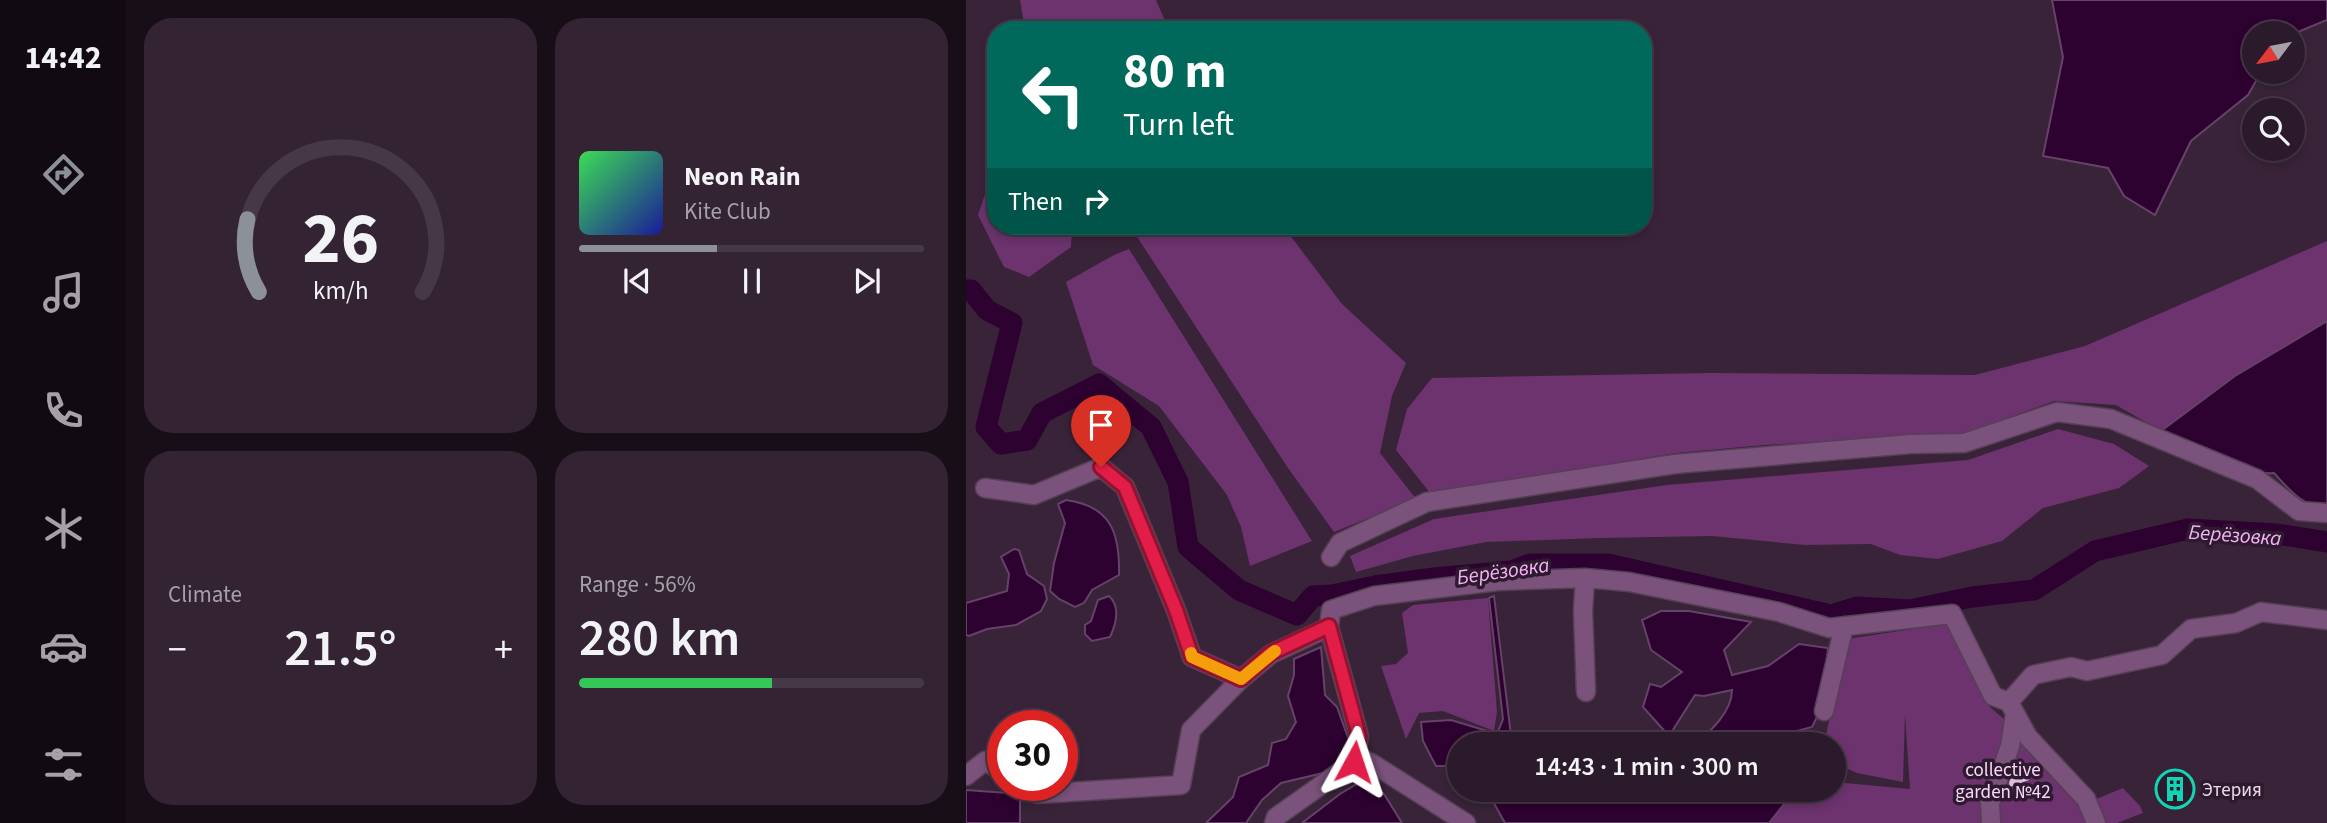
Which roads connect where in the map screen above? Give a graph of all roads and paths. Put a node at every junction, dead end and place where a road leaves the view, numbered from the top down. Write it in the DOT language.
graph roads {
  1 [pos="985,488"];
  2 [pos="2327,513"];
  3 [pos="1331,557"];
  4 [pos="1585,578"];
  5 [pos="2327,620"];
  6 [pos="1329,626"];
  7 [pos="1844,626"];
  8 [pos="1241,679"];
  9 [pos="1586,692"];
  10 [pos="2012,708"];
  11 [pos="1825,711"];
  12 [pos="1355,755"];
  13 [pos="987,762"];
  14 [pos="966,776"];
  15 [pos="1078,791"];
  16 [pos="1274,823"];
  17 [pos="1466,823"];
  18 [pos="1991,823"];
  19 [pos="2096,823"];
  1 -- 8 [label="street"];
  2 -- 3 [label="street"];
  4 -- 6 [label="street"];
  4 -- 7 [label="street"];
  4 -- 9 [label="street"];
  5 -- 10 [label="street"];
  6 -- 8 [label="street"];
  6 -- 12 [label="street"];
  7 -- 10 [label="street"];
  7 -- 11 [label="street"];
  8 -- 15 [label="street"];
  10 -- 18 [label="street"];
  10 -- 19 [label="street"];
  12 -- 16 [label="street"];
  12 -- 17 [label="street"];
  13 -- 14 [label="street"];
}
